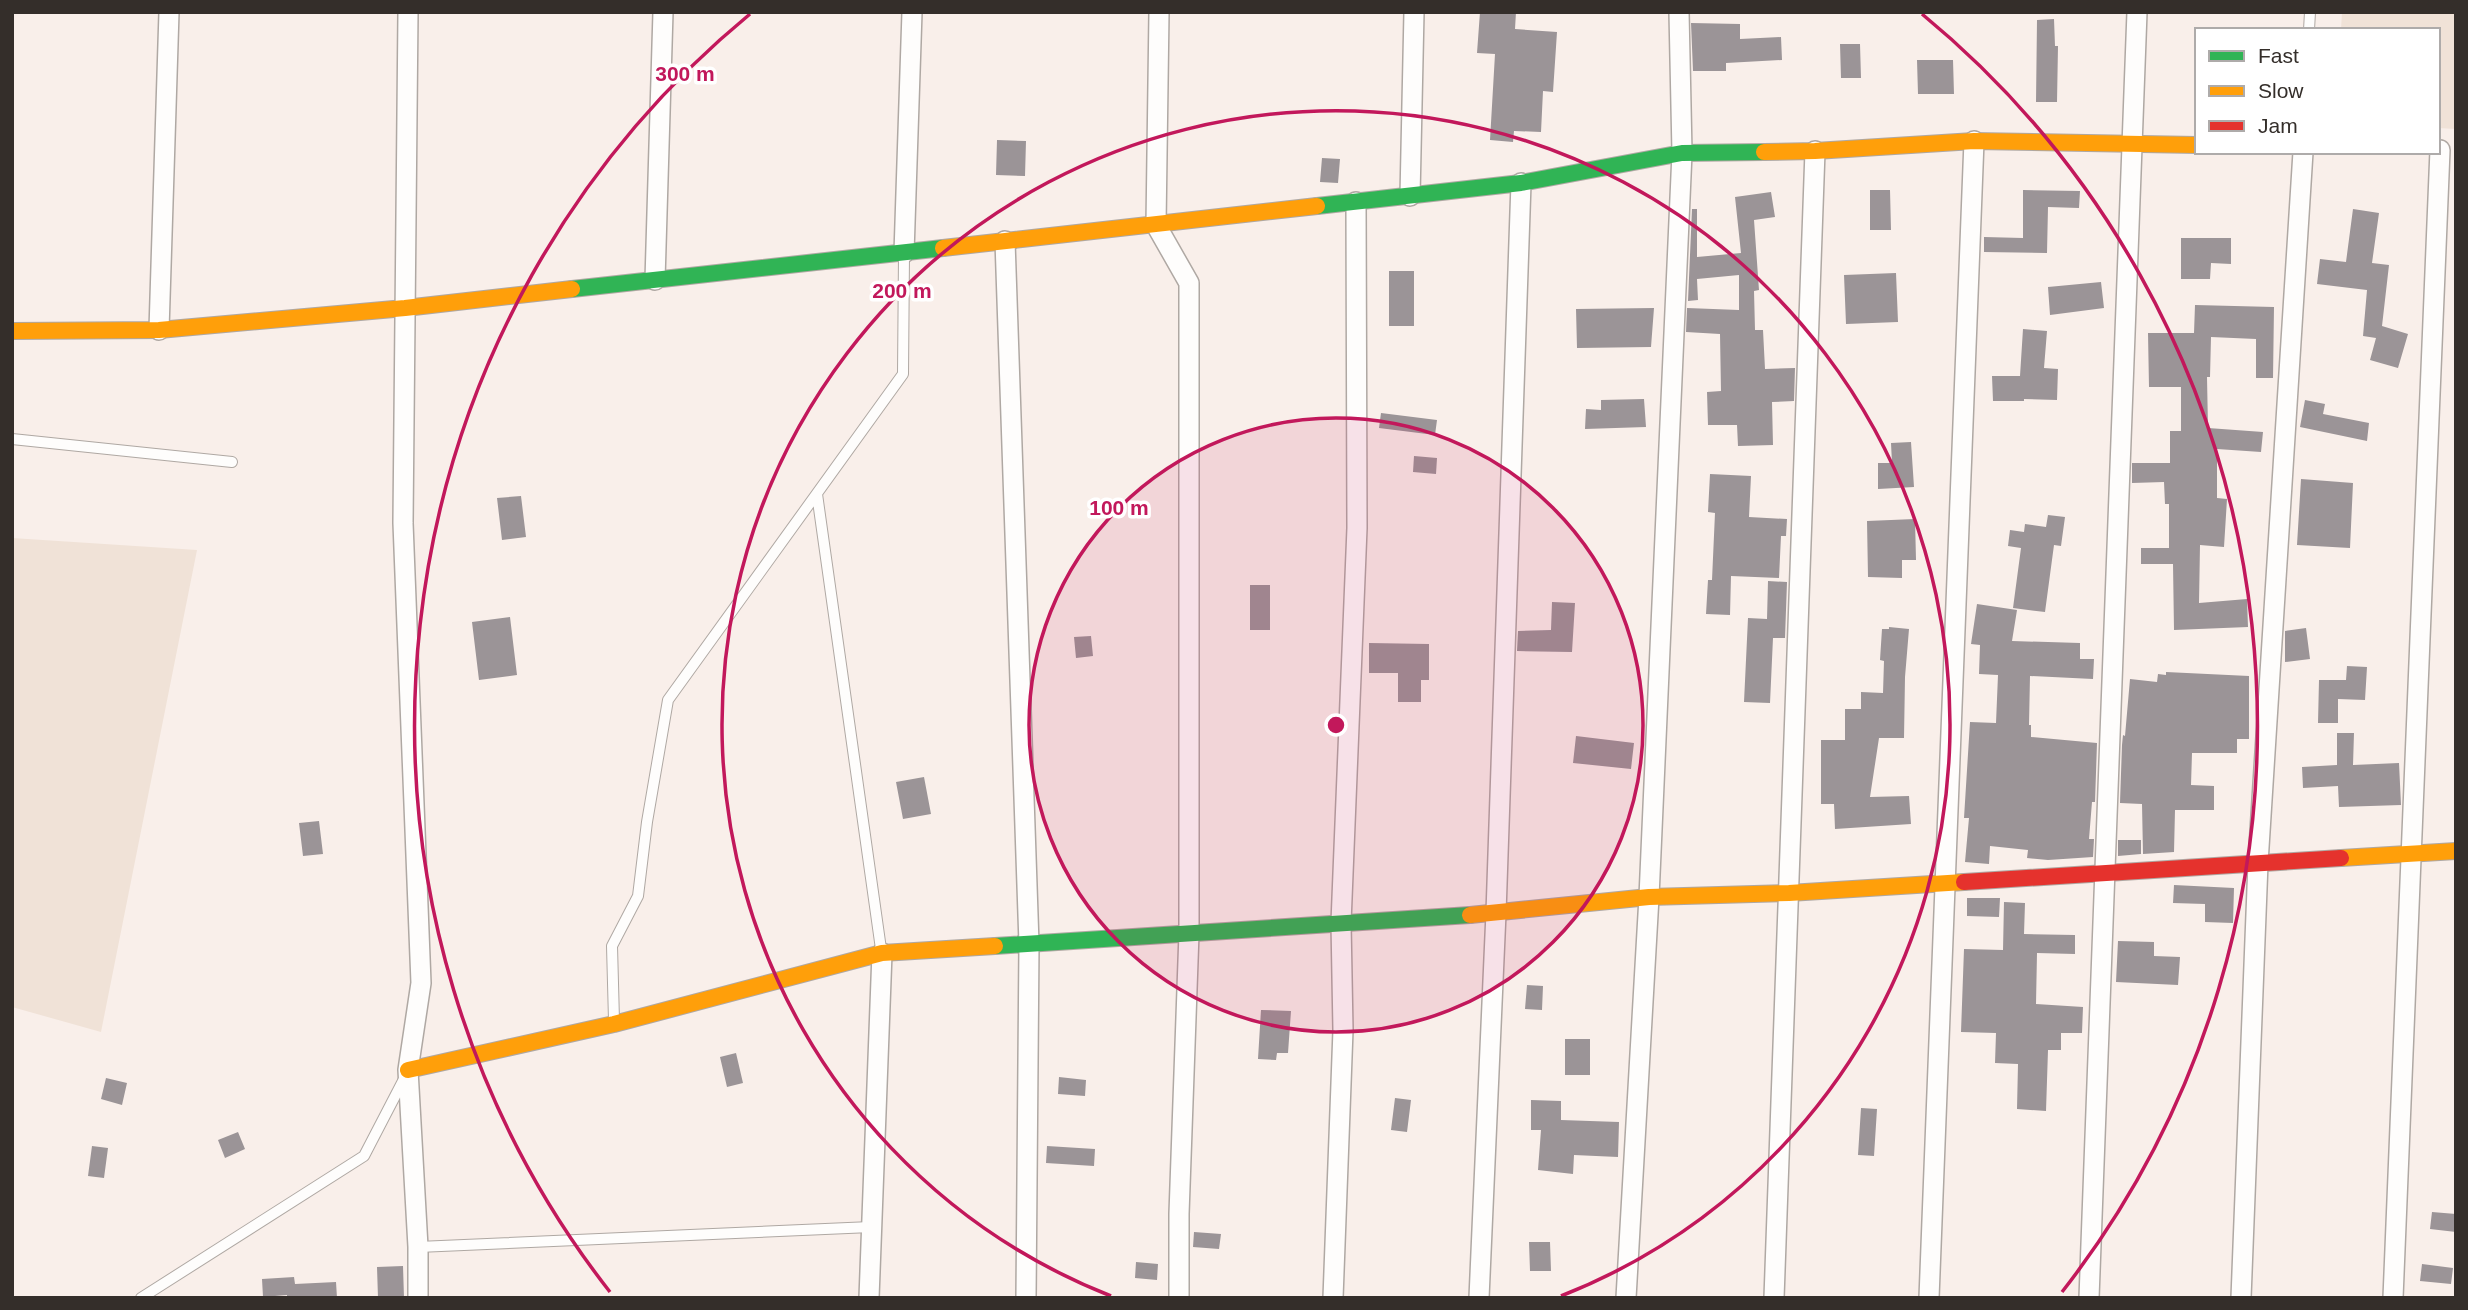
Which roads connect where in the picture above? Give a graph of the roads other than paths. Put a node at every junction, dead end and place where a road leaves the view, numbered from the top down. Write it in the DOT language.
graph roads {
  1 [pos="169,12"];
  2 [pos="408,12"];
  3 [pos="663,12"];
  4 [pos="912,12"];
  5 [pos="1158,12"];
  6 [pos="1414,12"];
  7 [pos="1679,12"];
  8 [pos="2137,12"];
  9 [pos="1974,141"];
  10 [pos="2132,142"];
  11 [pos="2195,145"];
  12 [pos="1815,150"];
  13 [pos="2445,150"];
  14 [pos="1682,153"];
  15 [pos="2303,154"];
  16 [pos="1521,183"];
  17 [pos="1410,196"];
  18 [pos="1356,202"];
  19 [pos="1156,225"];
  20 [pos="1005,241"];
  21 [pos="904,253"];
  22 [pos="655,280"];
  23 [pos="405,308"];
  24 [pos="159,330"];
  25 [pos="12,331"];
  26 [pos="12,439"];
  27 [pos="232,462"];
  28 [pos="817,494"];
  29 [pos="2456,851"];
  30 [pos="2412,852"];
  31 [pos="2258,863"];
  32 [pos="2105,873"];
  33 [pos="1945,883"];
  34 [pos="1788,894"];
  35 [pos="1649,897"];
  36 [pos="1496,913"];
  37 [pos="1341,923"];
  38 [pos="1189,933"];
  39 [pos="1029,944"];
  40 [pos="881,953"];
  41 [pos="614,1024"];
  42 [pos="408,1070"];
  43 [pos="871,1227"];
  44 [pos="418,1247"];
  45 [pos="141,1298"];
  46 [pos="418,1298"];
  47 [pos="869,1298"];
  48 [pos="1026,1298"];
  49 [pos="1180,1298"];
  50 [pos="1333,1298"];
  51 [pos="1479,1298"];
  52 [pos="1626,1298"];
  53 [pos="1774,1298"];
  54 [pos="1928,1298"];
  55 [pos="2090,1298"];
  56 [pos="2241,1298"];
  57 [pos="2393,1298"];
  1 -- 24 [label="street"];
  2 -- 23 [label="street"];
  3 -- 22 [label="street"];
  4 -- 21 [label="street"];
  5 -- 19 [label="street"];
  6 -- 17 [label="street"];
  7 -- 14 [label="street"];
  8 -- 10 [label="street"];
  9 -- 10 [label="street"];
  9 -- 12 [label="street"];
  9 -- 33 [label="street"];
  10 -- 11 [label="street"];
  10 -- 32 [label="street"];
  12 -- 14 [label="street"];
  12 -- 34 [label="street"];
  13 -- 30 [label="street"];
  14 -- 16 [label="street"];
  14 -- 35 [label="street"];
  15 -- 31 [label="street"];
  16 -- 17 [label="street"];
  16 -- 36 [label="street"];
  17 -- 18 [label="street"];
  18 -- 19 [label="street"];
  18 -- 37 [label="street"];
  19 -- 20 [label="street"];
  19 -- 38 [label="street"];
  20 -- 21 [label="street"];
  20 -- 39 [label="street"];
  21 -- 22 [label="street"];
  21 -- 28 [label="lane"];
  22 -- 23 [label="street"];
  23 -- 24 [label="street"];
  23 -- 42 [label="street"];
  24 -- 25 [label="street"];
  26 -- 27 [label="lane"];
  28 -- 40 [label="lane"];
  28 -- 41 [label="lane"];
  29 -- 30 [label="street"];
  30 -- 31 [label="street"];
  30 -- 57 [label="street"];
  31 -- 32 [label="street"];
  31 -- 56 [label="street"];
  32 -- 33 [label="street"];
  32 -- 55 [label="street"];
  33 -- 34 [label="street"];
  33 -- 54 [label="street"];
  34 -- 35 [label="street"];
  34 -- 53 [label="street"];
  35 -- 36 [label="street"];
  35 -- 52 [label="street"];
  36 -- 37 [label="street"];
  36 -- 51 [label="street"];
  37 -- 38 [label="street"];
  37 -- 50 [label="street"];
  38 -- 39 [label="street"];
  38 -- 49 [label="street"];
  39 -- 40 [label="street"];
  39 -- 48 [label="street"];
  40 -- 41 [label="street"];
  40 -- 43 [label="street"];
  41 -- 42 [label="street"];
  42 -- 44 [label="street"];
  42 -- 45 [label="lane"];
  43 -- 44 [label="lane"];
  43 -- 47 [label="street"];
  44 -- 46 [label="street"];
}
